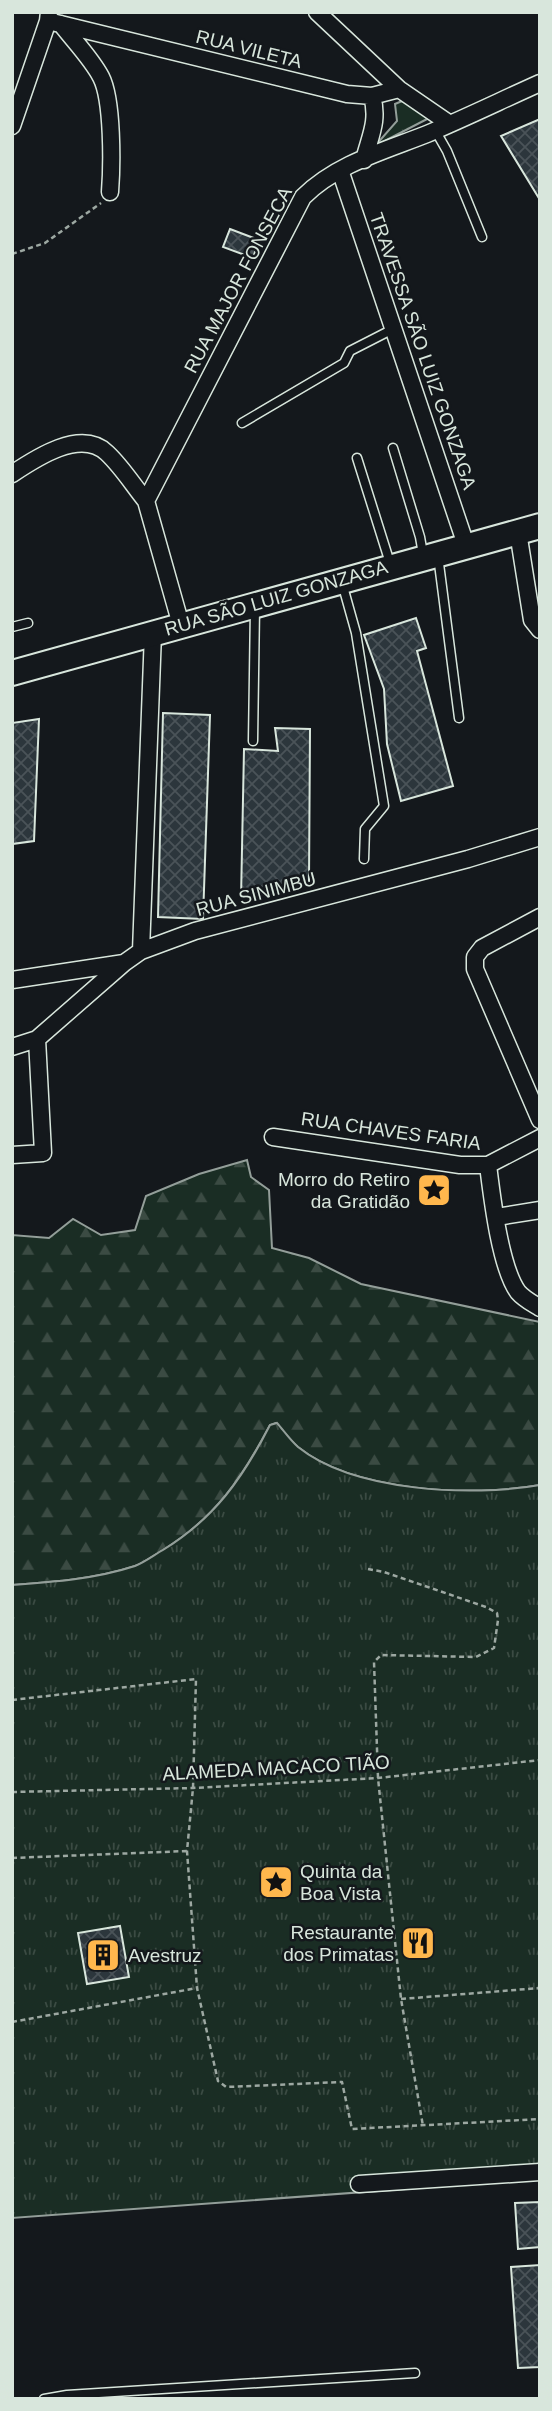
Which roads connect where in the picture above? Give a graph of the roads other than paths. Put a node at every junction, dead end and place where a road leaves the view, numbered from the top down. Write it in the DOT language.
graph roads {
  1 [pos="317,12"];
  2 [pos="53,19"];
  3 [pos="540,83"];
  4 [pos="398,89"];
  5 [pos="372,96"];
  6 [pos="12,126"];
  7 [pos="442,127"];
  8 [pos="364,160"];
  9 [pos="340,170"];
  10 [pos="110,192"];
  11 [pos="482,237"];
  12 [pos="393,329"];
  13 [pos="242,423"];
  14 [pos="393,448"];
  15 [pos="357,458"];
  16 [pos="12,474"];
  17 [pos="146,501"];
  18 [pos="529,529"];
  19 [pos="466,545"];
  20 [pos="430,555"];
  21 [pos="391,566"];
  22 [pos="341,580"];
  23 [pos="255,604"];
  24 [pos="28,624"];
  25 [pos="181,625"];
  26 [pos="12,627"];
  27 [pos="540,630"];
  28 [pos="153,633"];
  29 [pos="12,673"];
  30 [pos="459,718"];
  31 [pos="253,741"];
  32 [pos="540,837"];
  33 [pos="364,859"];
  34 [pos="540,917"];
  35 [pos="141,951"];
  36 [pos="124,962"];
  37 [pos="12,980"];
  38 [pos="37,1039"];
  39 [pos="12,1048"];
  40 [pos="540,1120"];
  41 [pos="273,1137"];
  42 [pos="540,1138"];
  43 [pos="12,1155"];
  44 [pos="488,1166"];
  45 [pos="540,1210"];
  46 [pos="497,1217"];
  47 [pos="540,1308"];
  48 [pos="540,2172"];
  49 [pos="359,2185"];
  50 [pos="415,2373"];
  51 [pos="44,2399"];
  1 -- 4 [label="street"];
  2 -- 5 [label="street, RUA VILETA"];
  2 -- 6 [label="street"];
  2 -- 10 [label="street"];
  3 -- 7 [label="street, RUA MAJOR FONSECA"];
  4 -- 5 [label="street, RUA VILETA"];
  4 -- 7 [label="street"];
  5 -- 8 [label="street"];
  7 -- 8 [label="street, RUA MAJOR FONSECA"];
  7 -- 11 [label="lane"];
  8 -- 9 [label="street, RUA MAJOR FONSECA"];
  9 -- 12 [label="street, TRAVESSA SÃO LUIZ GONZAGA"];
  9 -- 17 [label="street, RUA MAJOR FONSECA"];
  12 -- 13 [label="lane"];
  12 -- 19 [label="street, TRAVESSA SÃO LUIZ GONZAGA"];
  14 -- 20 [label="lane"];
  15 -- 21 [label="lane"];
  16 -- 17 [label="street"];
  17 -- 25 [label="street"];
  18 -- 19 [label="main road, RUA SÃO LUIZ GONZAGA"];
  18 -- 27 [label="street"];
  19 -- 20 [label="main road, RUA SÃO LUIZ GONZAGA"];
  20 -- 21 [label="main road, RUA SÃO LUIZ GONZAGA"];
  20 -- 30 [label="lane"];
  21 -- 22 [label="main road, RUA SÃO LUIZ GONZAGA"];
  22 -- 23 [label="main road, RUA SÃO LUIZ GONZAGA"];
  22 -- 33 [label="lane"];
  23 -- 25 [label="main road, RUA SÃO LUIZ GONZAGA"];
  23 -- 31 [label="lane"];
  24 -- 26 [label="lane"];
  25 -- 28 [label="main road, RUA SÃO LUIZ GONZAGA"];
  28 -- 29 [label="main road, RUA SÃO LUIZ GONZAGA"];
  28 -- 35 [label="street"];
  32 -- 35 [label="street, RUA SINIMBU"];
  34 -- 40 [label="street"];
  35 -- 36 [label="street, RUA SINIMBU"];
  36 -- 37 [label="street"];
  36 -- 38 [label="street, RUA SINIMBU"];
  38 -- 39 [label="street, RUA SINIMBU"];
  38 -- 43 [label="street"];
  41 -- 44 [label="street, RUA CHAVES FARIA"];
  42 -- 44 [label="street, RUA CHAVES FARIA"];
  44 -- 46 [label="street"];
  45 -- 46 [label="street"];
  46 -- 47 [label="street"];
  48 -- 49 [label="street"];
  50 -- 51 [label="lane"];
}
